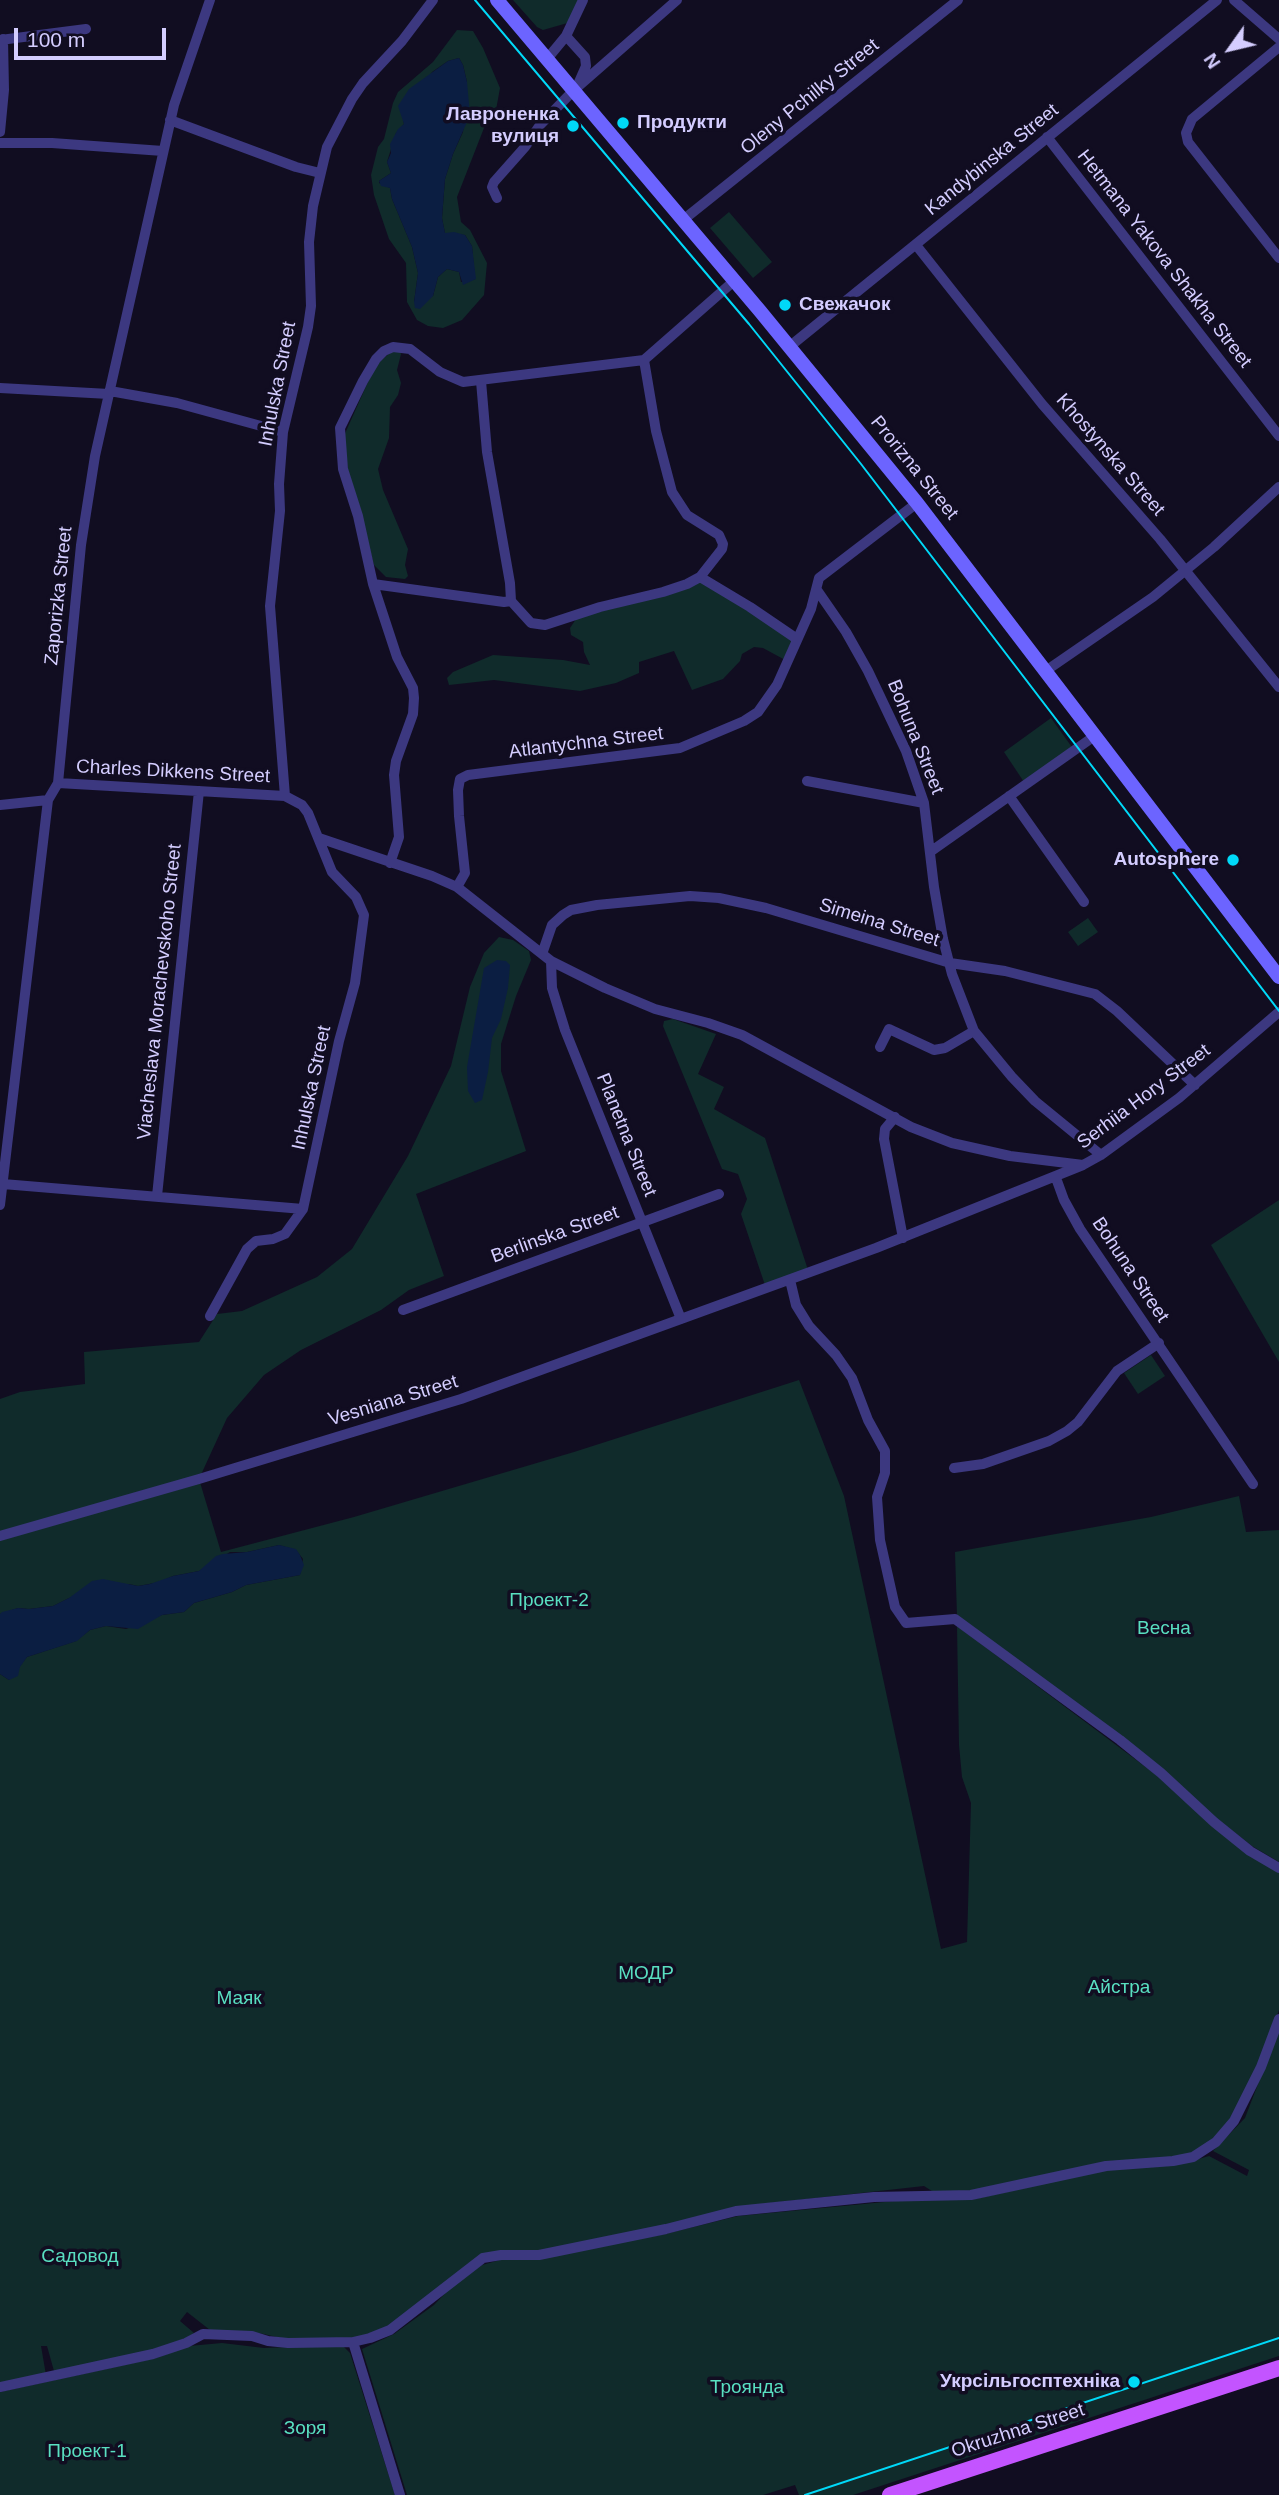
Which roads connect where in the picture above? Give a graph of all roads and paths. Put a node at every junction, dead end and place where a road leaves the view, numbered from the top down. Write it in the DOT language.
graph roads {
  1 [pos="211,0"];
  2 [pos="433,0"];
  3 [pos="497,0"];
  4 [pos="583,0"];
  5 [pos="677,0"];
  6 [pos="958,0"];
  7 [pos="1217,0"];
  8 [pos="1234,0"];
  9 [pos="86,29"];
  10 [pos="566,36"];
  11 [pos="1,39"];
  12 [pos="1279,39"];
  13 [pos="1279,47"];
  14 [pos="547,59"];
  15 [pos="573,91"];
  16 [pos="170,120"];
  17 [pos="0,132"];
  18 [pos="1047,137"];
  19 [pos="0,143"];
  20 [pos="163,151"];
  21 [pos="320,173"];
  22 [pos="497,198"];
  23 [pos="683,220"];
  24 [pos="916,244"];
  25 [pos="1279,258"];
  26 [pos="734,281"];
  27 [pos="789,347"];
  28 [pos="644,360"];
  29 [pos="481,381"];
  30 [pos="0,388"];
  31 [pos="109,393"];
  32 [pos="283,432"];
  33 [pos="1279,436"];
  34 [pos="1279,487"];
  35 [pos="917,503"];
  36 [pos="1186,571"];
  37 [pos="700,577"];
  38 [pos="373,584"];
  39 [pos="817,590"];
  40 [pos="511,601"];
  41 [pos="797,639"];
  42 [pos="1047,670"];
  43 [pos="1279,687"];
  44 [pos="1096,735"];
  45 [pos="807,781"];
  46 [pos="58,783"];
  47 [pos="199,792"];
  48 [pos="285,796"];
  49 [pos="1009,796"];
  50 [pos="48,800"];
  51 [pos="924,803"];
  52 [pos="0,805"];
  53 [pos="319,838"];
  54 [pos="930,852"];
  55 [pos="390,863"];
  56 [pos="457,887"];
  57 [pos="1084,902"];
  58 [pos="541,954"];
  59 [pos="551,961"];
  60 [pos="950,963"];
  61 [pos="1279,977"];
  62 [pos="1279,1012"];
  63 [pos="974,1031"];
  64 [pos="880,1047"];
  65 [pos="1195,1085"];
  66 [pos="895,1117"];
  67 [pos="1101,1155"];
  68 [pos="1083,1165"];
  69 [pos="1056,1178"];
  70 [pos="3,1184"];
  71 [pos="719,1194"];
  72 [pos="157,1196"];
  73 [pos="0,1205"];
  74 [pos="303,1209"];
  75 [pos="643,1221"];
  76 [pos="903,1238"];
  77 [pos="790,1280"];
  78 [pos="403,1310"];
  79 [pos="210,1316"];
  80 [pos="681,1319"];
  81 [pos="1159,1343"];
  82 [pos="954,1468"];
  83 [pos="1252,1484"];
  84 [pos="0,1536"];
  85 [pos="1279,1868"];
  86 [pos="1279,2019"];
  87 [pos="353,2342"];
  88 [pos="1279,2368"];
  89 [pos="0,2387"];
  90 [pos="400,2495"];
  91 [pos="890,2495"];
  1 -- 16 [label="street, Zaporizka Street"];
  2 -- 21 [label="street, Inhulska Street"];
  3 -- 14 [label="main road, Prorizna Street"];
  4 -- 10 [label="street"];
  5 -- 15 [label="street"];
  6 -- 23 [label="street, Oleny Pchilky Street"];
  7 -- 18 [label="street, Kandybinska Street"];
  8 -- 12 [label="street"];
  9 -- 11 [label="street"];
  10 -- 14 [label="street"];
  10 -- 15 [label="street"];
  11 -- 17 [label="street"];
  13 -- 25 [label="street"];
  14 -- 15 [label="main road, Prorizna Street"];
  15 -- 22 [label="street"];
  15 -- 23 [label="main road, Prorizna Street"];
  16 -- 20 [label="street, Zaporizka Street"];
  16 -- 21 [label="street"];
  18 -- 24 [label="street, Kandybinska Street"];
  18 -- 33 [label="street, Hetmana Yakova Shakha Street"];
  19 -- 20 [label="street"];
  20 -- 31 [label="street, Zaporizka Street"];
  21 -- 32 [label="street, Inhulska Street"];
  23 -- 26 [label="main road, Prorizna Street"];
  24 -- 27 [label="street, Kandybinska Street"];
  24 -- 36 [label="street, Khostynska Street"];
  26 -- 27 [label="main road, Prorizna Street"];
  26 -- 28 [label="street"];
  27 -- 35 [label="main road, Prorizna Street"];
  28 -- 29 [label="street"];
  28 -- 37 [label="street"];
  29 -- 38 [label="street"];
  29 -- 40 [label="street"];
  30 -- 31 [label="street"];
  31 -- 32 [label="street"];
  31 -- 46 [label="street, Zaporizka Street"];
  32 -- 48 [label="street, Inhulska Street"];
  34 -- 36 [label="street"];
  35 -- 39 [label="street, Atlantychna Street"];
  35 -- 42 [label="main road, Prorizna Street"];
  36 -- 42 [label="street"];
  36 -- 43 [label="street, Khostynska Street"];
  37 -- 40 [label="street"];
  37 -- 41 [label="street"];
  38 -- 40 [label="street"];
  38 -- 55 [label="street"];
  39 -- 41 [label="street, Atlantychna Street"];
  39 -- 51 [label="street, Bohuna Street"];
  41 -- 56 [label="street, Atlantychna Street"];
  42 -- 44 [label="main road, Prorizna Street"];
  44 -- 49 [label="street"];
  44 -- 61 [label="main road, Prorizna Street"];
  45 -- 51 [label="street"];
  46 -- 47 [label="street, Charles Dikkens Street"];
  46 -- 50 [label="street, Zaporizka Street"];
  47 -- 48 [label="street, Charles Dikkens Street"];
  47 -- 72 [label="street, Viacheslava Morachevskoho Street"];
  48 -- 53 [label="street, Inhulska Street"];
  49 -- 54 [label="street"];
  49 -- 57 [label="street"];
  50 -- 52 [label="street"];
  50 -- 70 [label="street, Zaporizka Street"];
  51 -- 54 [label="street, Bohuna Street"];
  53 -- 55 [label="street"];
  53 -- 74 [label="street, Inhulska Street"];
  54 -- 60 [label="street, Bohuna Street"];
  55 -- 56 [label="street"];
  56 -- 58 [label="street"];
  58 -- 59 [label="street, Serhiia Hory Street"];
  58 -- 60 [label="street, Simeina Street"];
  59 -- 66 [label="street, Serhiia Hory Street"];
  59 -- 75 [label="street, Planetna Street"];
  60 -- 63 [label="street, Bohuna Street"];
  60 -- 65 [label="street, Simeina Street"];
  62 -- 65 [label="street, Serhiia Hory Street"];
  63 -- 64 [label="street"];
  63 -- 67 [label="street, Bohuna Street"];
  65 -- 67 [label="street, Serhiia Hory Street"];
  66 -- 68 [label="street, Serhiia Hory Street"];
  66 -- 76 [label="street"];
  67 -- 68 [label="street, Serhiia Hory Street"];
  68 -- 69 [label="street"];
  69 -- 76 [label="street"];
  69 -- 81 [label="street, Bohuna Street"];
  70 -- 72 [label="street"];
  70 -- 73 [label="street, Zaporizka Street"];
  71 -- 75 [label="street, Berlinska Street"];
  72 -- 74 [label="street"];
  74 -- 79 [label="street, Inhulska Street"];
  75 -- 78 [label="street, Berlinska Street"];
  75 -- 80 [label="street, Planetna Street"];
  76 -- 77 [label="street"];
  77 -- 80 [label="street, Vesniana Street"];
  77 -- 85 [label="street"];
  80 -- 84 [label="street, Vesniana Street"];
  81 -- 82 [label="street, Bohuna Street"];
  81 -- 83 [label="street, Bohuna Street"];
  86 -- 87 [label="street"];
  87 -- 89 [label="street"];
  87 -- 90 [label="street"];
  88 -- 91 [label="main road, Okruzhna Street"];
}
